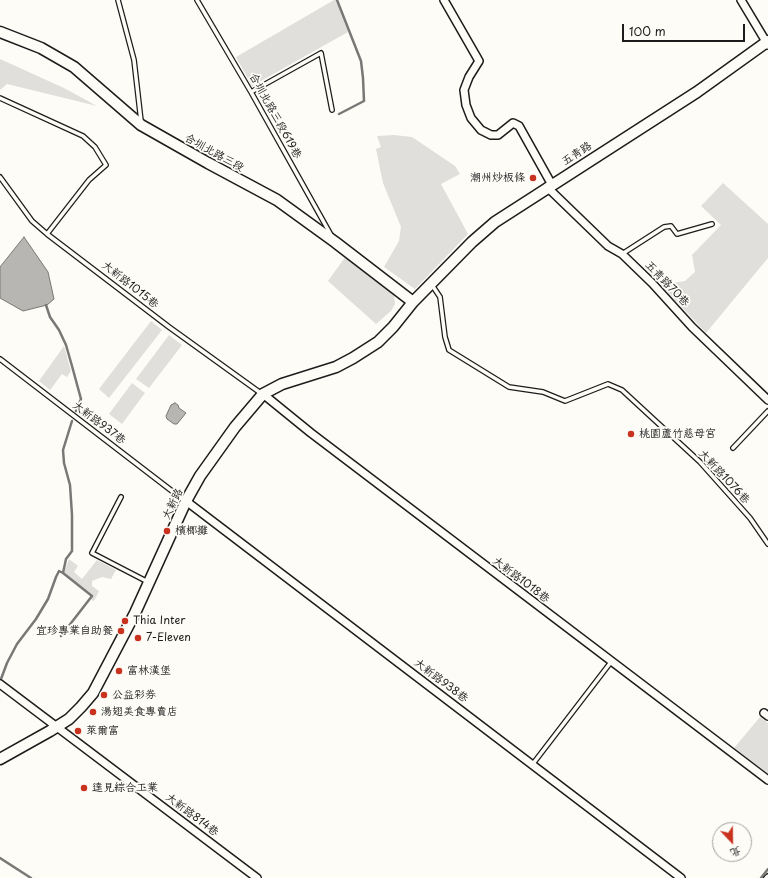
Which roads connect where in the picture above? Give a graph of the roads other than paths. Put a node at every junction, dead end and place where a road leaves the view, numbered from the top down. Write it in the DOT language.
graph roads {
  1 [pos="118,0"];
  2 [pos="198,0"];
  3 [pos="444,0"];
  4 [pos="741,0"];
  5 [pos="0,32"];
  6 [pos="767,43"];
  7 [pos="252,92"];
  8 [pos="0,98"];
  9 [pos="332,110"];
  10 [pos="141,124"];
  11 [pos="0,177"];
  12 [pos="550,186"];
  13 [pos="712,224"];
  14 [pos="47,234"];
  15 [pos="335,242"];
  16 [pos="622,254"];
  17 [pos="431,284"];
  18 [pos="413,302"];
  19 [pos="0,359"];
  20 [pos="263,394"];
  21 [pos="768,400"];
  22 [pos="768,411"];
  23 [pos="733,448"];
  24 [pos="121,497"];
  25 [pos="186,502"];
  26 [pos="768,544"];
  27 [pos="149,583"];
  28 [pos="610,662"];
  29 [pos="0,684"];
  30 [pos="57,727"];
  31 [pos="0,759"];
  32 [pos="532,765"];
  33 [pos="768,780"];
  34 [pos="257,878"];
  35 [pos="681,878"];
  1 -- 10 [label="lane"];
  2 -- 7 [label="lane, 合圳北路三段619巷"];
  3 -- 12 [label="street, 五青路70巷"];
  4 -- 6 [label="street"];
  5 -- 10 [label="street, 合圳北路三段"];
  6 -- 12 [label="street, 五青路"];
  7 -- 9 [label="lane"];
  7 -- 15 [label="lane, 合圳北路三段619巷"];
  8 -- 14 [label="lane"];
  10 -- 15 [label="street, 合圳北路三段"];
  11 -- 14 [label="lane, 大新路1015巷"];
  12 -- 16 [label="street, 五青路70巷"];
  12 -- 17 [label="street, 五青路"];
  13 -- 16 [label="lane"];
  14 -- 20 [label="lane, 大新路1015巷"];
  15 -- 18 [label="street, 合圳北路三段"];
  16 -- 21 [label="street, 五青路70巷"];
  17 -- 18 [label="street, 五青路"];
  17 -- 26 [label="lane, 大新路1076巷"];
  18 -- 20 [label="street, 大新路"];
  19 -- 25 [label="lane, 大新路937巷"];
  20 -- 25 [label="street, 大新路"];
  20 -- 28 [label="street, 大新路1018巷"];
  22 -- 23 [label="lane"];
  24 -- 27 [label="lane"];
  25 -- 27 [label="street, 大新路"];
  25 -- 32 [label="street, 大新路938巷"];
  27 -- 30 [label="street, 大新路"];
  28 -- 32 [label="lane"];
  28 -- 33 [label="street, 大新路1018巷"];
  29 -- 30 [label="street, 大新路814巷"];
  30 -- 31 [label="street, 大新路"];
  30 -- 34 [label="street, 大新路814巷"];
  32 -- 35 [label="street, 大新路938巷"];
}
